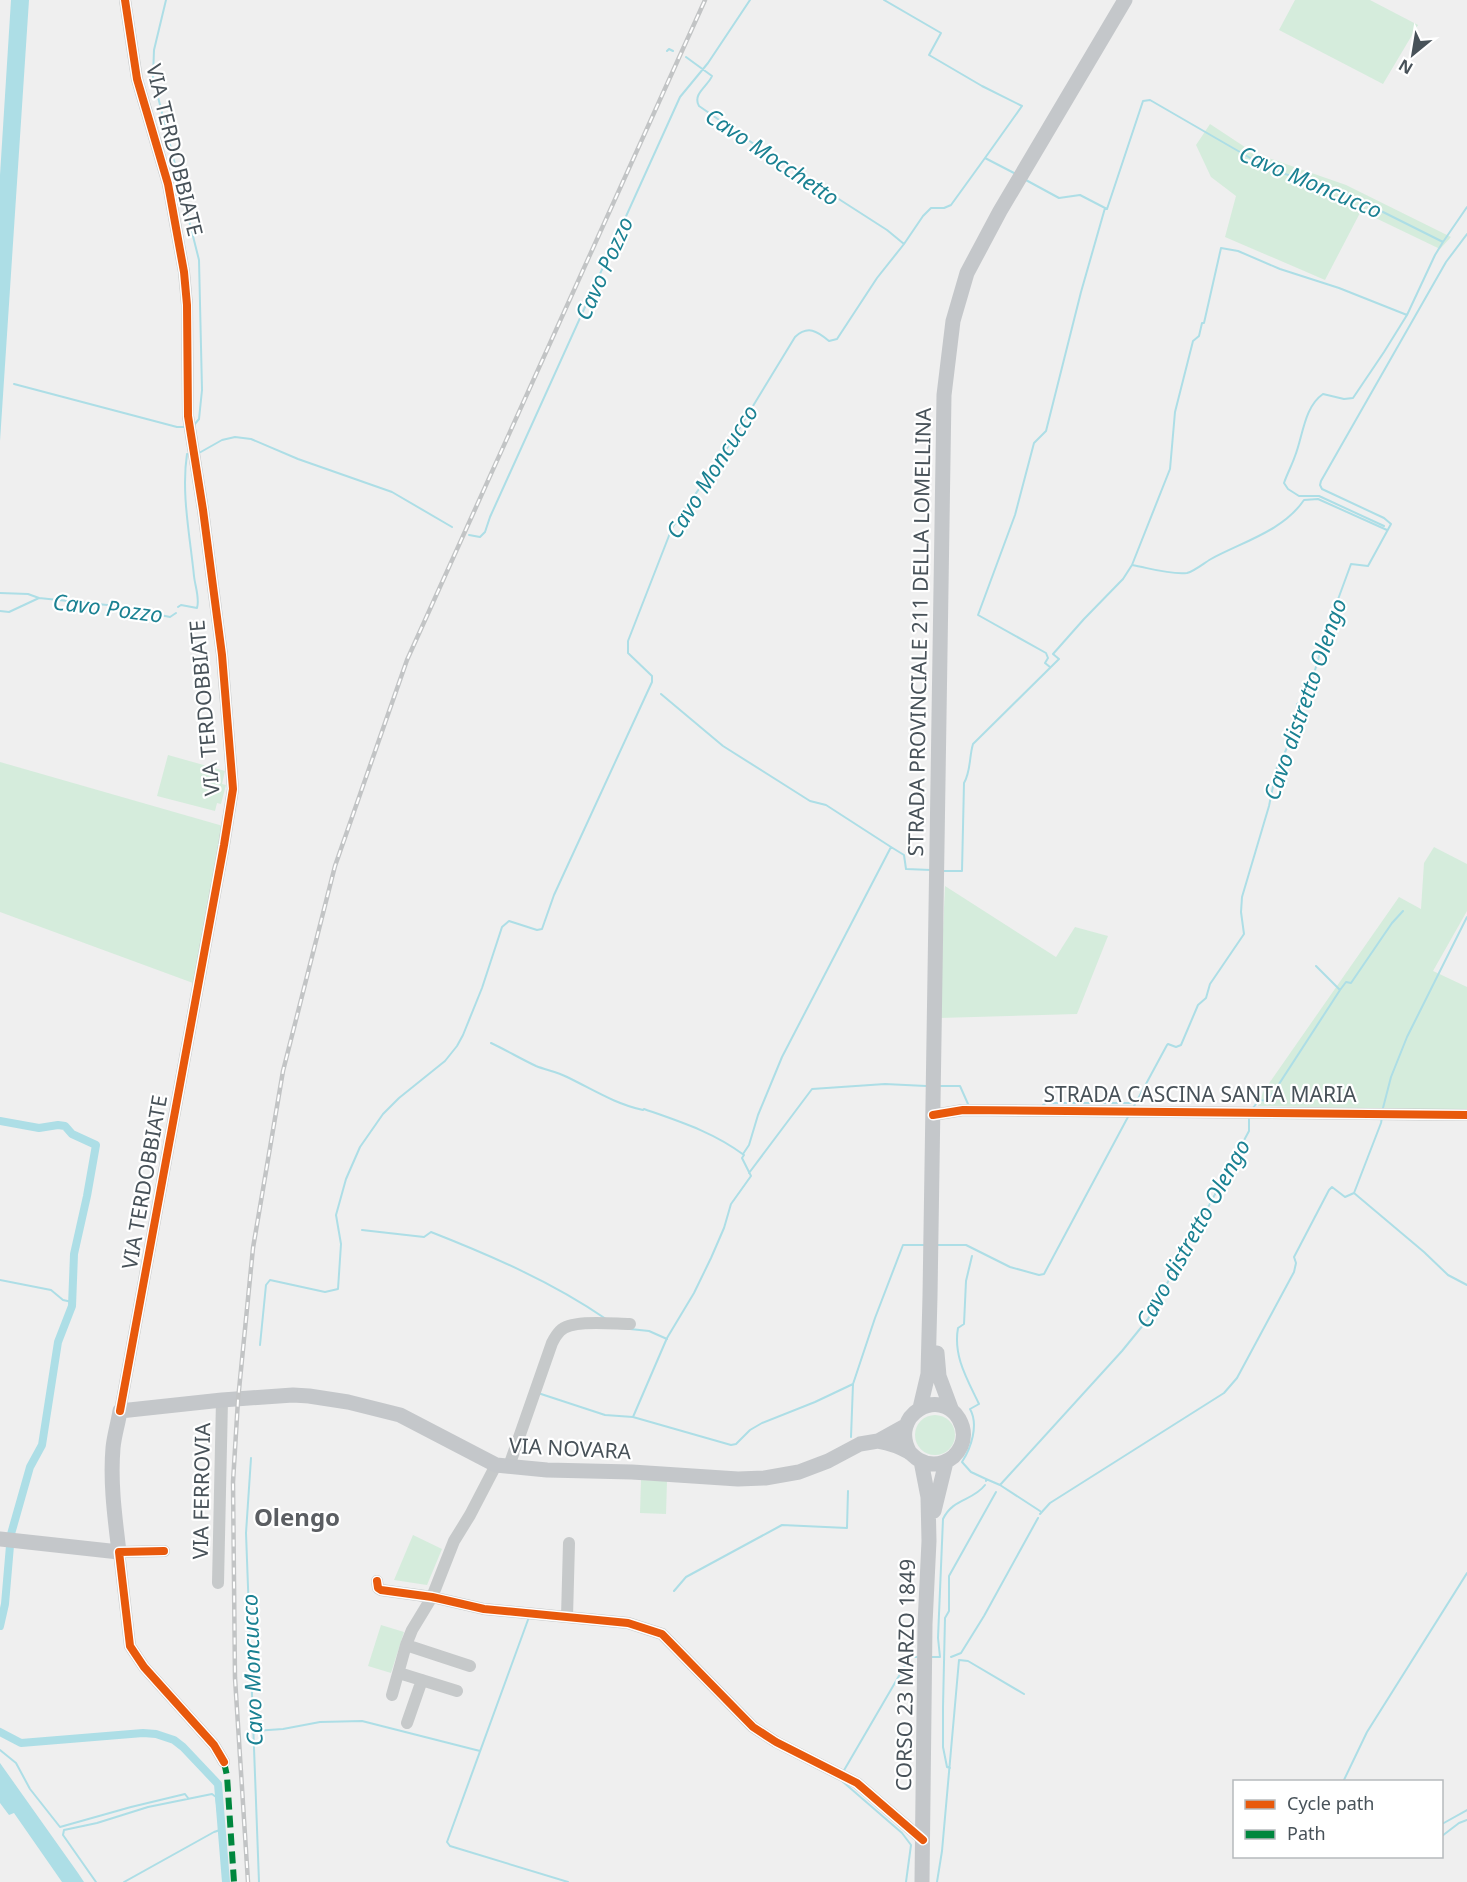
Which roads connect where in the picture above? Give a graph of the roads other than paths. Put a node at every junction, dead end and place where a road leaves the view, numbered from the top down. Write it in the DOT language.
graph roads {
  1 [pos="124,0"];
  2 [pos="1122,6"];
  3 [pos="933,1115"];
  4 [pos="1467,1115"];
  5 [pos="930,1296"];
  6 [pos="620,1324"];
  7 [pos="222,1400"];
  8 [pos="920,1408"];
  9 [pos="120,1411"];
  10 [pos="952,1411"];
  11 [pos="905,1426"];
  12 [pos="878,1441"];
  13 [pos="916,1457"];
  14 [pos="946,1462"];
  15 [pos="502,1465"];
  16 [pos="1,1539"];
  17 [pos="929,1541"];
  18 [pos="569,1543"];
  19 [pos="164,1551"];
  20 [pos="119,1552"];
  21 [pos="377,1581"];
  22 [pos="218,1583"];
  23 [pos="432,1597"];
  24 [pos="567,1617"];
  25 [pos="406,1645"];
  26 [pos="470,1666"];
  27 [pos="399,1673"];
  28 [pos="422,1680"];
  29 [pos="457,1691"];
  30 [pos="392,1695"];
  31 [pos="407,1723"];
  32 [pos="224,1762"];
  33 [pos="923,1840"];
  34 [pos="922,1882"];
  1 -- 9 [label="street, VIA TERDOBBIATE"];
  2 -- 3 [label="main road, STRADA PROVINCIALE 211 DELLA LOMELLINA"];
  3 -- 4 [label="street, STRADA CASCINA SANTA MARIA"];
  3 -- 5 [label="main road, STRADA PROVINCIALE 211 DELLA LOMELLINA"];
  5 -- 8 [label="main road"];
  5 -- 10 [label="main road"];
  6 -- 15 [label="street"];
  7 -- 9 [label="main road, VIA NOVARA"];
  7 -- 15 [label="main road, VIA NOVARA"];
  7 -- 22 [label="street, VIA FERROVIA"];
  8 -- 10 [label="main road"];
  8 -- 11 [label="main road"];
  9 -- 20 [label="main road"];
  10 -- 14 [label="main road"];
  11 -- 12 [label="main road, VIA NOVARA"];
  11 -- 13 [label="main road"];
  12 -- 13 [label="main road"];
  12 -- 15 [label="main road, VIA NOVARA"];
  13 -- 14 [label="main road"];
  13 -- 17 [label="main road, CORSO 23 MARZO 1849"];
  14 -- 17 [label="main road, CORSO 23 MARZO 1849"];
  15 -- 23 [label="street"];
  16 -- 20 [label="main road"];
  17 -- 33 [label="main road, CORSO 23 MARZO 1849"];
  18 -- 24 [label="street"];
  19 -- 20 [label="street"];
  20 -- 32 [label="street"];
  21 -- 23 [label="street"];
  23 -- 24 [label="street"];
  23 -- 25 [label="street"];
  24 -- 33 [label="street"];
  25 -- 26 [label="street"];
  25 -- 27 [label="street"];
  27 -- 28 [label="street"];
  27 -- 30 [label="street"];
  28 -- 29 [label="street"];
  28 -- 31 [label="street"];
  33 -- 34 [label="main road, CORSO 23 MARZO 1849"];
}
